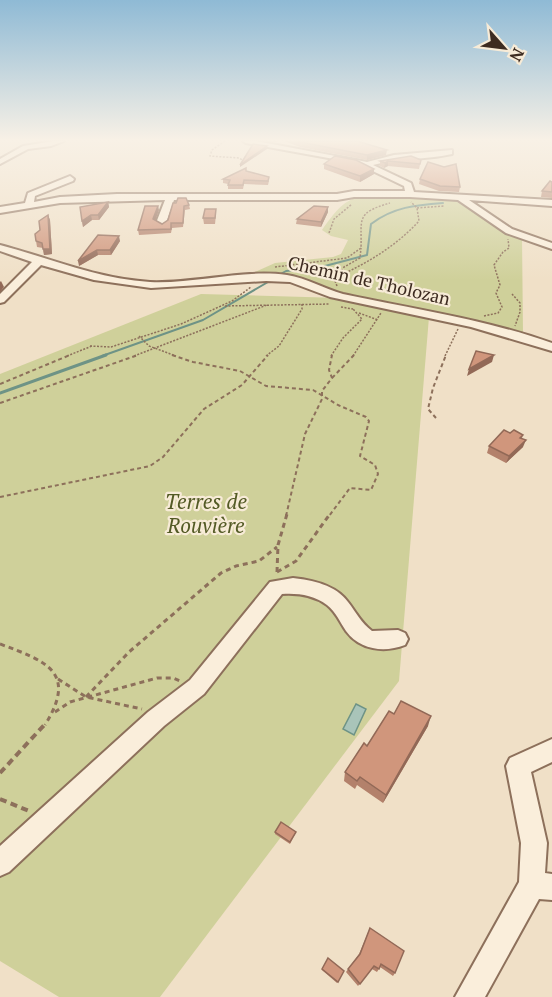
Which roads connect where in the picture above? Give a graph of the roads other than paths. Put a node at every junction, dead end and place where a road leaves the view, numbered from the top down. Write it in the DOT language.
graph roads {
  1 [pos="49,188"];
  2 [pos="409,188"];
  3 [pos="171,197"];
  4 [pos="412,197"];
  5 [pos="457,202"];
  6 [pos="552,203"];
  7 [pos="29,205"];
  8 [pos="0,210"];
  9 [pos="161,223"];
  10 [pos="552,246"];
  11 [pos="0,248"];
  12 [pos="38,262"];
  13 [pos="0,300"];
  14 [pos="552,346"];
  15 [pos="398,639"];
  16 [pos="552,750"];
  17 [pos="0,863"];
  18 [pos="542,886"];
  19 [pos="469,997"];
  1 -- 7 [label="street"];
  2 -- 4 [label="street"];
  3 -- 4 [label="street"];
  3 -- 7 [label="street"];
  3 -- 9 [label="street"];
  4 -- 5 [label="street"];
  5 -- 6 [label="street"];
  5 -- 10 [label="street"];
  7 -- 8 [label="street"];
  11 -- 12 [label="street, Chemin de Tholozan"];
  12 -- 13 [label="street"];
  12 -- 14 [label="street, Chemin de Tholozan"];
  15 -- 17 [label="street"];
  16 -- 18 [label="street"];
  18 -- 19 [label="street"];
}
